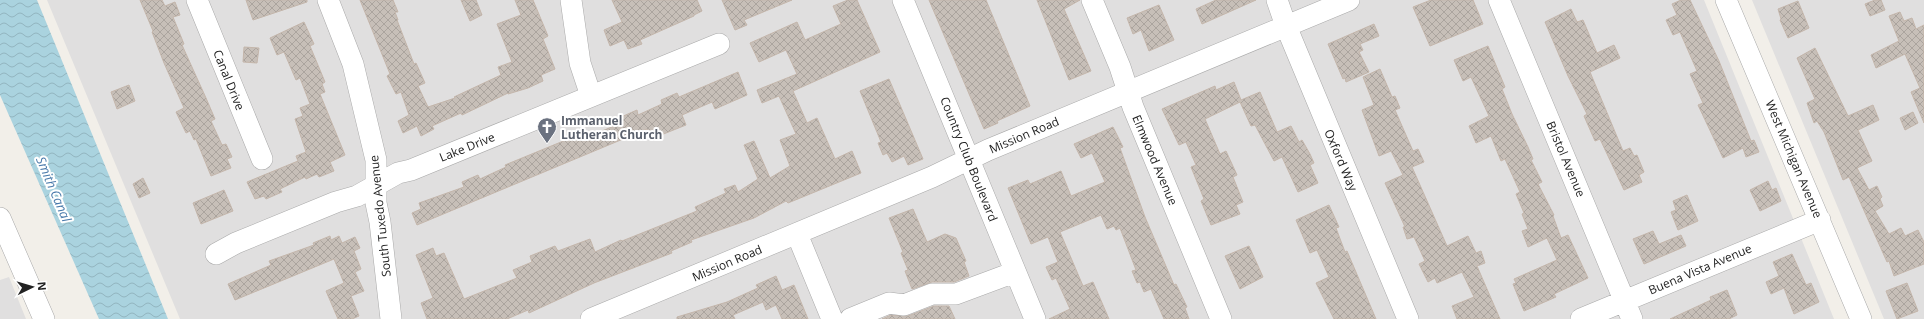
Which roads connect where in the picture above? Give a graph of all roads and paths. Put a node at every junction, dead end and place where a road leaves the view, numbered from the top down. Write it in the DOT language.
graph roads {
  1 [pos="197,0"];
  2 [pos="328,0"];
  3 [pos="570,0"];
  4 [pos="903,0"];
  5 [pos="1092,0"];
  6 [pos="1277,0"];
  7 [pos="1349,0"];
  8 [pos="1499,0"];
  9 [pos="1726,0"];
  10 [pos="1286,26"];
  11 [pos="719,44"];
  12 [pos="1128,92"];
  13 [pos="591,96"];
  14 [pos="262,159"];
  15 [pos="969,159"];
  16 [pos="376,185"];
  17 [pos="0,218"];
  18 [pos="1820,220"];
  19 [pos="796,234"];
  20 [pos="216,254"];
  21 [pos="7,256"];
  22 [pos="1015,272"];
  23 [pos="1628,310"];
  24 [pos="601,317"];
  25 [pos="44,319"];
  26 [pos="391,319"];
  27 [pos="832,319"];
  28 [pos="850,319"];
  29 [pos="1035,319"];
  30 [pos="1221,319"];
  31 [pos="1408,319"];
  32 [pos="1581,319"];
  33 [pos="1861,319"];
  1 -- 14 [label="street, Canal Drive"];
  2 -- 16 [label="street, South Tuxedo Avenue"];
  3 -- 13 [label="street"];
  4 -- 15 [label="street, Country Club Boulevard"];
  5 -- 12 [label="street, Elmwood Avenue"];
  6 -- 10 [label="street, Oxford Way"];
  7 -- 10 [label="street, Mission Road"];
  8 -- 23 [label="street, Bristol Avenue"];
  9 -- 18 [label="street, West Michigan Avenue"];
  10 -- 12 [label="street, Mission Road"];
  10 -- 31 [label="street, Oxford Way"];
  11 -- 13 [label="street, Lake Drive"];
  12 -- 15 [label="street, Mission Road"];
  12 -- 30 [label="street, Elmwood Avenue"];
  13 -- 16 [label="street, Lake Drive"];
  15 -- 19 [label="street, Mission Road"];
  15 -- 22 [label="street, Country Club Boulevard"];
  16 -- 20 [label="street, Lake Drive"];
  16 -- 26 [label="street, South Tuxedo Avenue"];
  17 -- 21 [label="street"];
  18 -- 23 [label="street, Buena Vista Avenue"];
  18 -- 33 [label="street, West Michigan Avenue"];
  19 -- 24 [label="street, Mission Road"];
  19 -- 27 [label="street"];
  21 -- 25 [label="street"];
  22 -- 28 [label="street"];
  22 -- 29 [label="street, Country Club Boulevard"];
  23 -- 32 [label="street, Buena Vista Avenue"];
}
